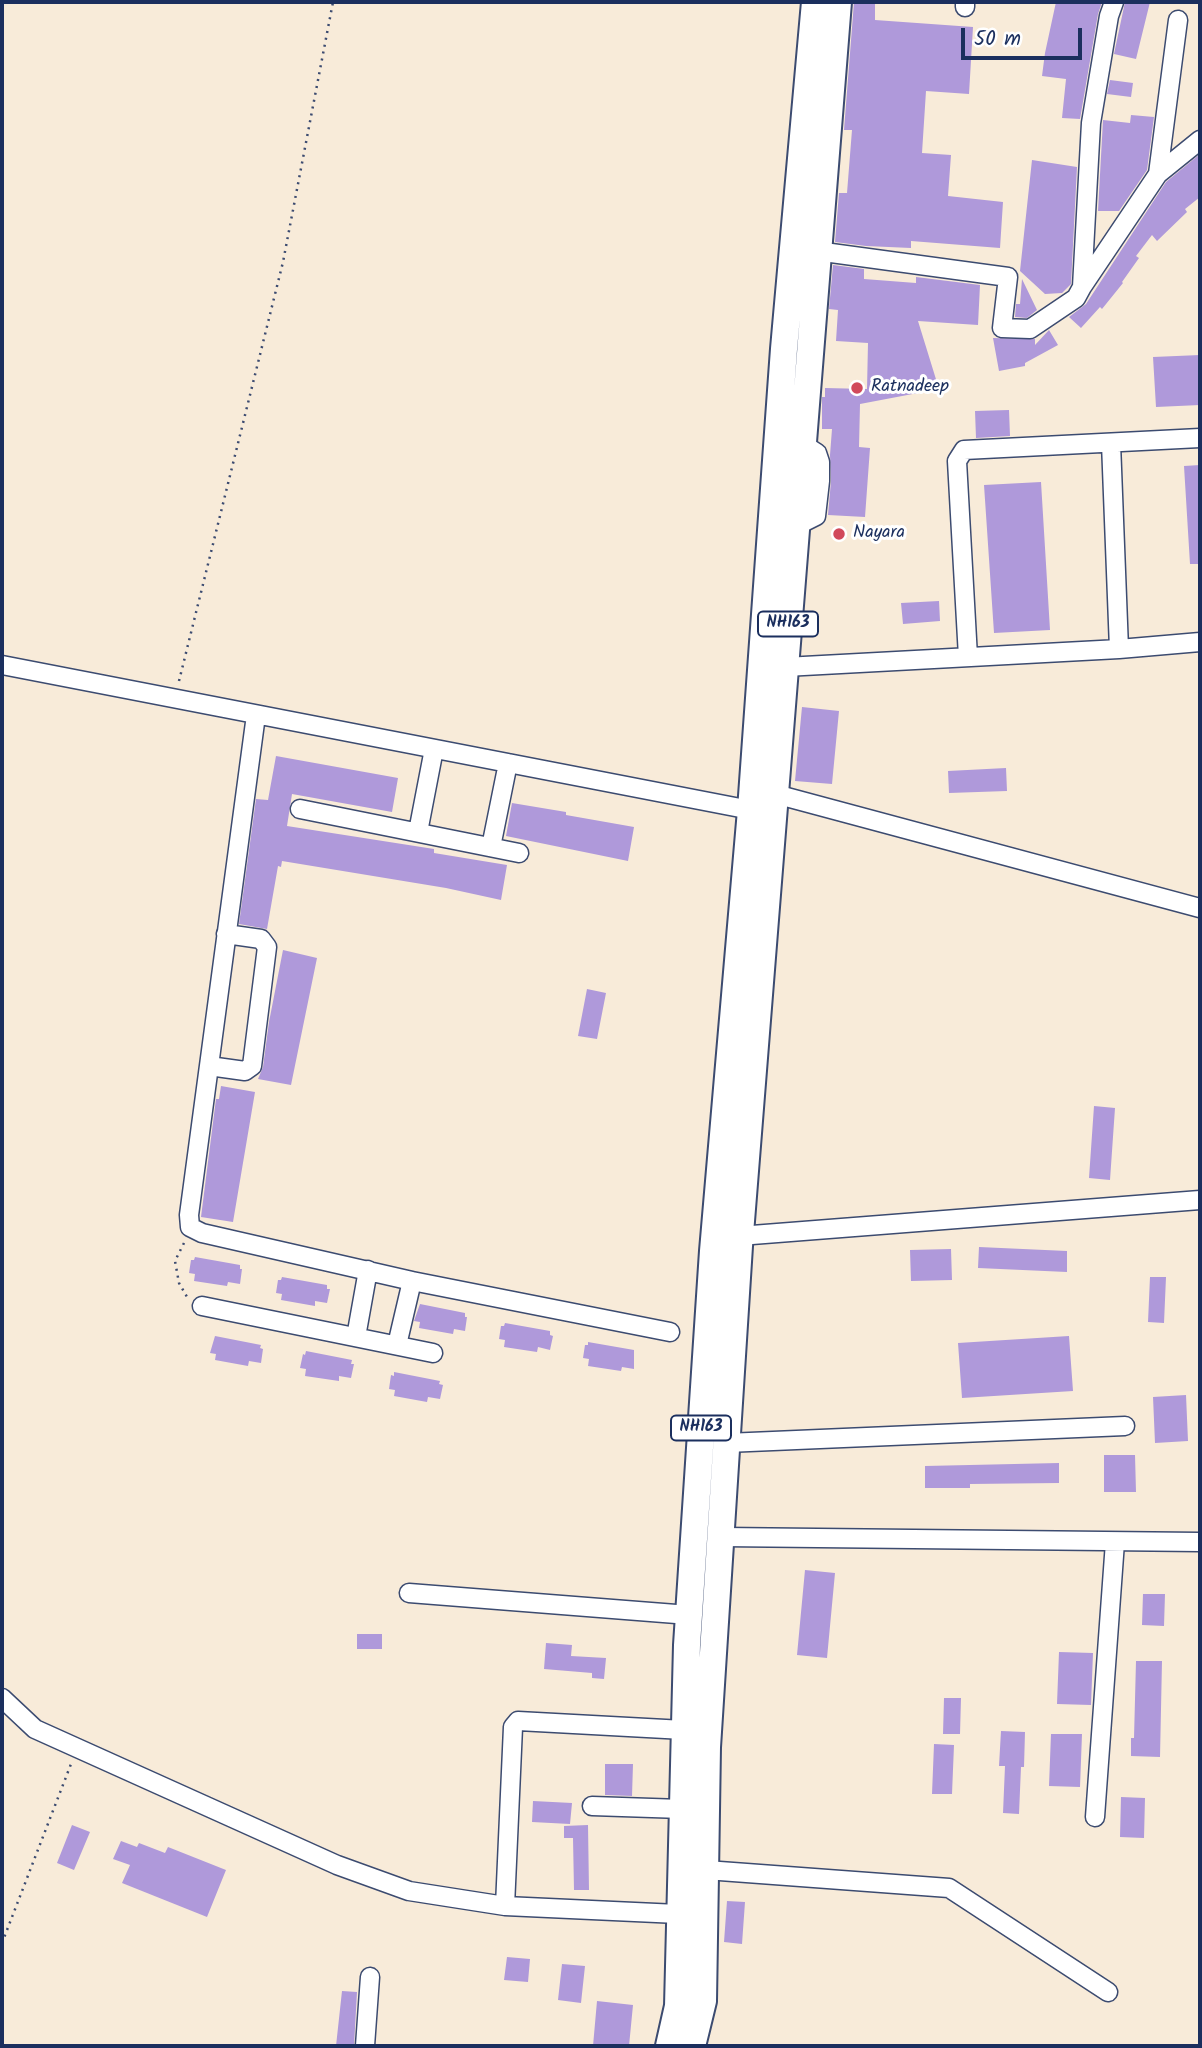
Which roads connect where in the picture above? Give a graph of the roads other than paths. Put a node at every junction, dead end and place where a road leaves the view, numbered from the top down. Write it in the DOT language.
graph roads {
  1 [pos="815,2"];
  2 [pos="838,2"];
  3 [pos="1114,2"];
  4 [pos="1178,20"];
  5 [pos="1200,140"];
  6 [pos="1158,174"];
  7 [pos="806,250"];
  8 [pos="1082,287"];
  9 [pos="1200,438"];
  10 [pos="1111,443"];
  11 [pos="1200,642"];
  12 [pos="1119,649"];
  13 [pos="968,657"];
  14 [pos="2,665"];
  15 [pos="785,667"];
  16 [pos="256,715"];
  17 [pos="435,749"];
  18 [pos="508,763"];
  19 [pos="763,801"];
  20 [pos="300,809"];
  21 [pos="418,832"];
  22 [pos="491,847"];
  23 [pos="519,853"];
  24 [pos="1200,908"];
  25 [pos="226,934"];
  26 [pos="209,1066"];
  27 [pos="1200,1200"];
  28 [pos="739,1236"];
  29 [pos="368,1270"];
  30 [pos="412,1281"];
  31 [pos="202,1306"];
  32 [pos="670,1332"];
  33 [pos="356,1337"];
  34 [pos="397,1345"];
  35 [pos="433,1353"];
  36 [pos="1125,1426"];
  37 [pos="726,1443"];
  38 [pos="722,1537"];
  39 [pos="1115,1542"];
  40 [pos="1200,1542"];
  41 [pos="409,1593"];
  42 [pos="689,1615"];
  43 [pos="2,1698"];
  44 [pos="684,1730"];
  45 [pos="592,1806"];
  46 [pos="682,1809"];
  47 [pos="1096,1818"];
  48 [pos="706,1870"];
  49 [pos="505,1906"];
  50 [pos="678,1914"];
  51 [pos="370,1977"];
  52 [pos="1108,1992"];
  53 [pos="365,2046"];
  54 [pos="668,2046"];
  55 [pos="692,2046"];
  1 -- 7 [label="highway, NH163"];
  2 -- 7 [label="highway, NH163"];
  3 -- 8 [label="street"];
  4 -- 6 [label="street"];
  5 -- 6 [label="street"];
  6 -- 8 [label="street"];
  7 -- 8 [label="street"];
  7 -- 15 [label="highway, NH163"];
  7 -- 19 [label="highway, NH163"];
  9 -- 10 [label="street"];
  10 -- 12 [label="street"];
  10 -- 13 [label="street"];
  11 -- 12 [label="street"];
  12 -- 13 [label="street"];
  13 -- 15 [label="street"];
  14 -- 16 [label="street"];
  15 -- 19 [label="highway, NH163"];
  16 -- 17 [label="street"];
  16 -- 25 [label="street"];
  17 -- 18 [label="street"];
  17 -- 21 [label="street"];
  18 -- 19 [label="street"];
  18 -- 22 [label="street"];
  19 -- 24 [label="street"];
  19 -- 28 [label="highway, NH163"];
  19 -- 42 [label="highway, NH163"];
  20 -- 21 [label="street"];
  21 -- 22 [label="street"];
  22 -- 23 [label="street"];
  25 -- 26 [label="street"];
  25 -- 26 [label="street"];
  26 -- 29 [label="street"];
  27 -- 28 [label="street"];
  28 -- 37 [label="highway, NH163"];
  29 -- 30 [label="street"];
  29 -- 33 [label="street"];
  30 -- 32 [label="street"];
  30 -- 34 [label="street"];
  31 -- 33 [label="street"];
  33 -- 34 [label="street"];
  34 -- 35 [label="street"];
  36 -- 37 [label="street"];
  37 -- 38 [label="highway, NH163"];
  38 -- 39 [label="street"];
  38 -- 48 [label="highway, NH163"];
  39 -- 40 [label="street"];
  39 -- 47 [label="street"];
  41 -- 42 [label="street"];
  42 -- 44 [label="highway, NH163"];
  43 -- 49 [label="street"];
  44 -- 46 [label="highway, NH163"];
  44 -- 49 [label="street"];
  45 -- 46 [label="street"];
  46 -- 50 [label="highway, NH163"];
  48 -- 52 [label="street"];
  48 -- 55 [label="highway, NH163"];
  49 -- 50 [label="street"];
  50 -- 54 [label="highway, NH163"];
  51 -- 53 [label="street"];
}
